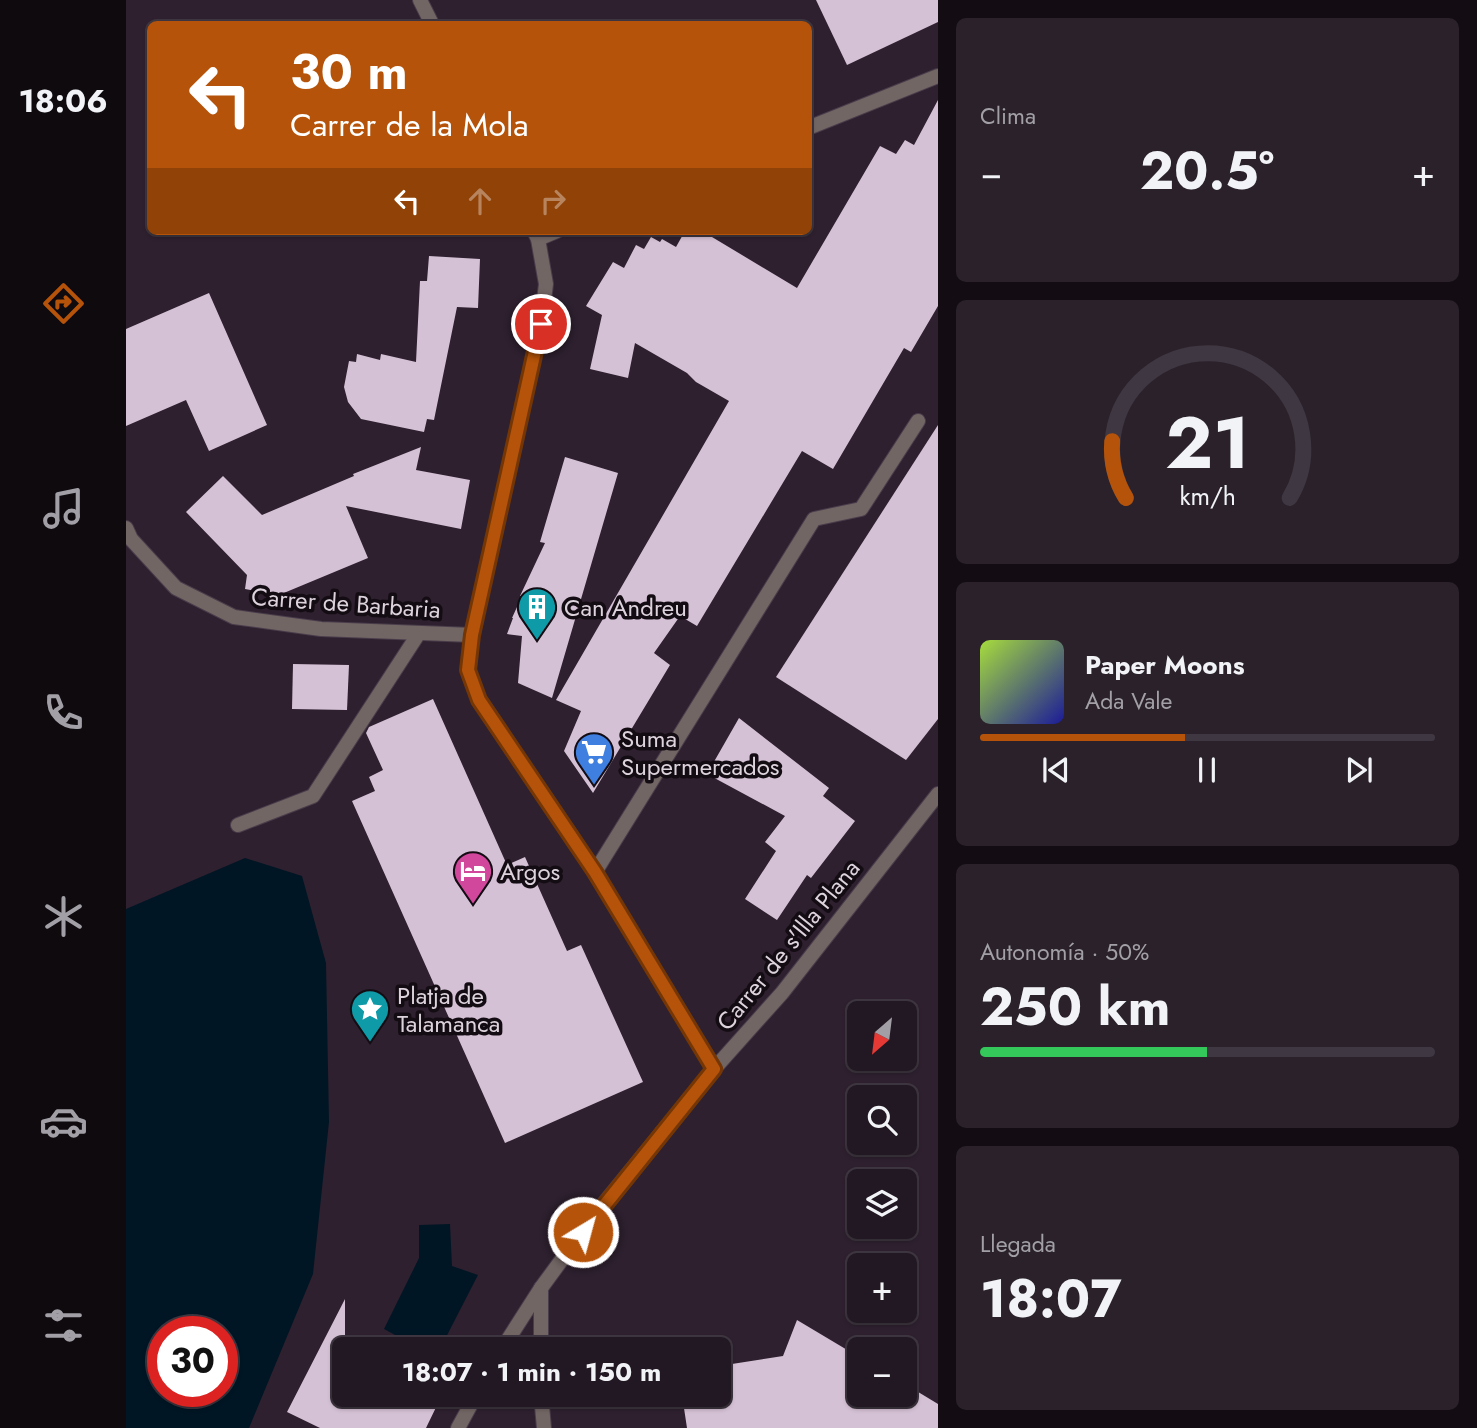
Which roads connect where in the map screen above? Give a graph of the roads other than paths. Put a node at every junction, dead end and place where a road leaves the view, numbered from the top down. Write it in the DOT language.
graph roads {
  1 [pos="420,0"];
  2 [pos="430,21"];
  3 [pos="938,76"];
  4 [pos="812,126"];
  5 [pos="536,235"];
  6 [pos="918,421"];
  7 [pos="126,528"];
  8 [pos="419,633"];
  9 [pos="472,635"];
  10 [pos="938,794"];
  11 [pos="238,825"];
  12 [pos="595,872"];
  13 [pos="714,1069"];
  14 [pos="541,1288"];
  15 [pos="510,1337"];
  16 [pos="541,1337"];
  17 [pos="469,1407"];
  18 [pos="542,1407"];
  19 [pos="458,1428"];
  20 [pos="544,1428"];
  1 -- 2 [label="street"];
  3 -- 4 [label="street"];
  5 -- 9 [label="street"];
  6 -- 12 [label="street"];
  7 -- 8 [label="street, Carrer de Barbaria"];
  8 -- 9 [label="street, Carrer de Barbaria"];
  8 -- 11 [label="street"];
  9 -- 12 [label="street"];
  10 -- 13 [label="street, Carrer de s'Illa Plana"];
  12 -- 13 [label="street"];
  13 -- 14 [label="street, Carrer de s'Illa Plana"];
  14 -- 15 [label="street, Carrer de s'Illa Plana"];
  14 -- 16 [label="street"];
  17 -- 19 [label="street"];
  18 -- 20 [label="street"];
}
